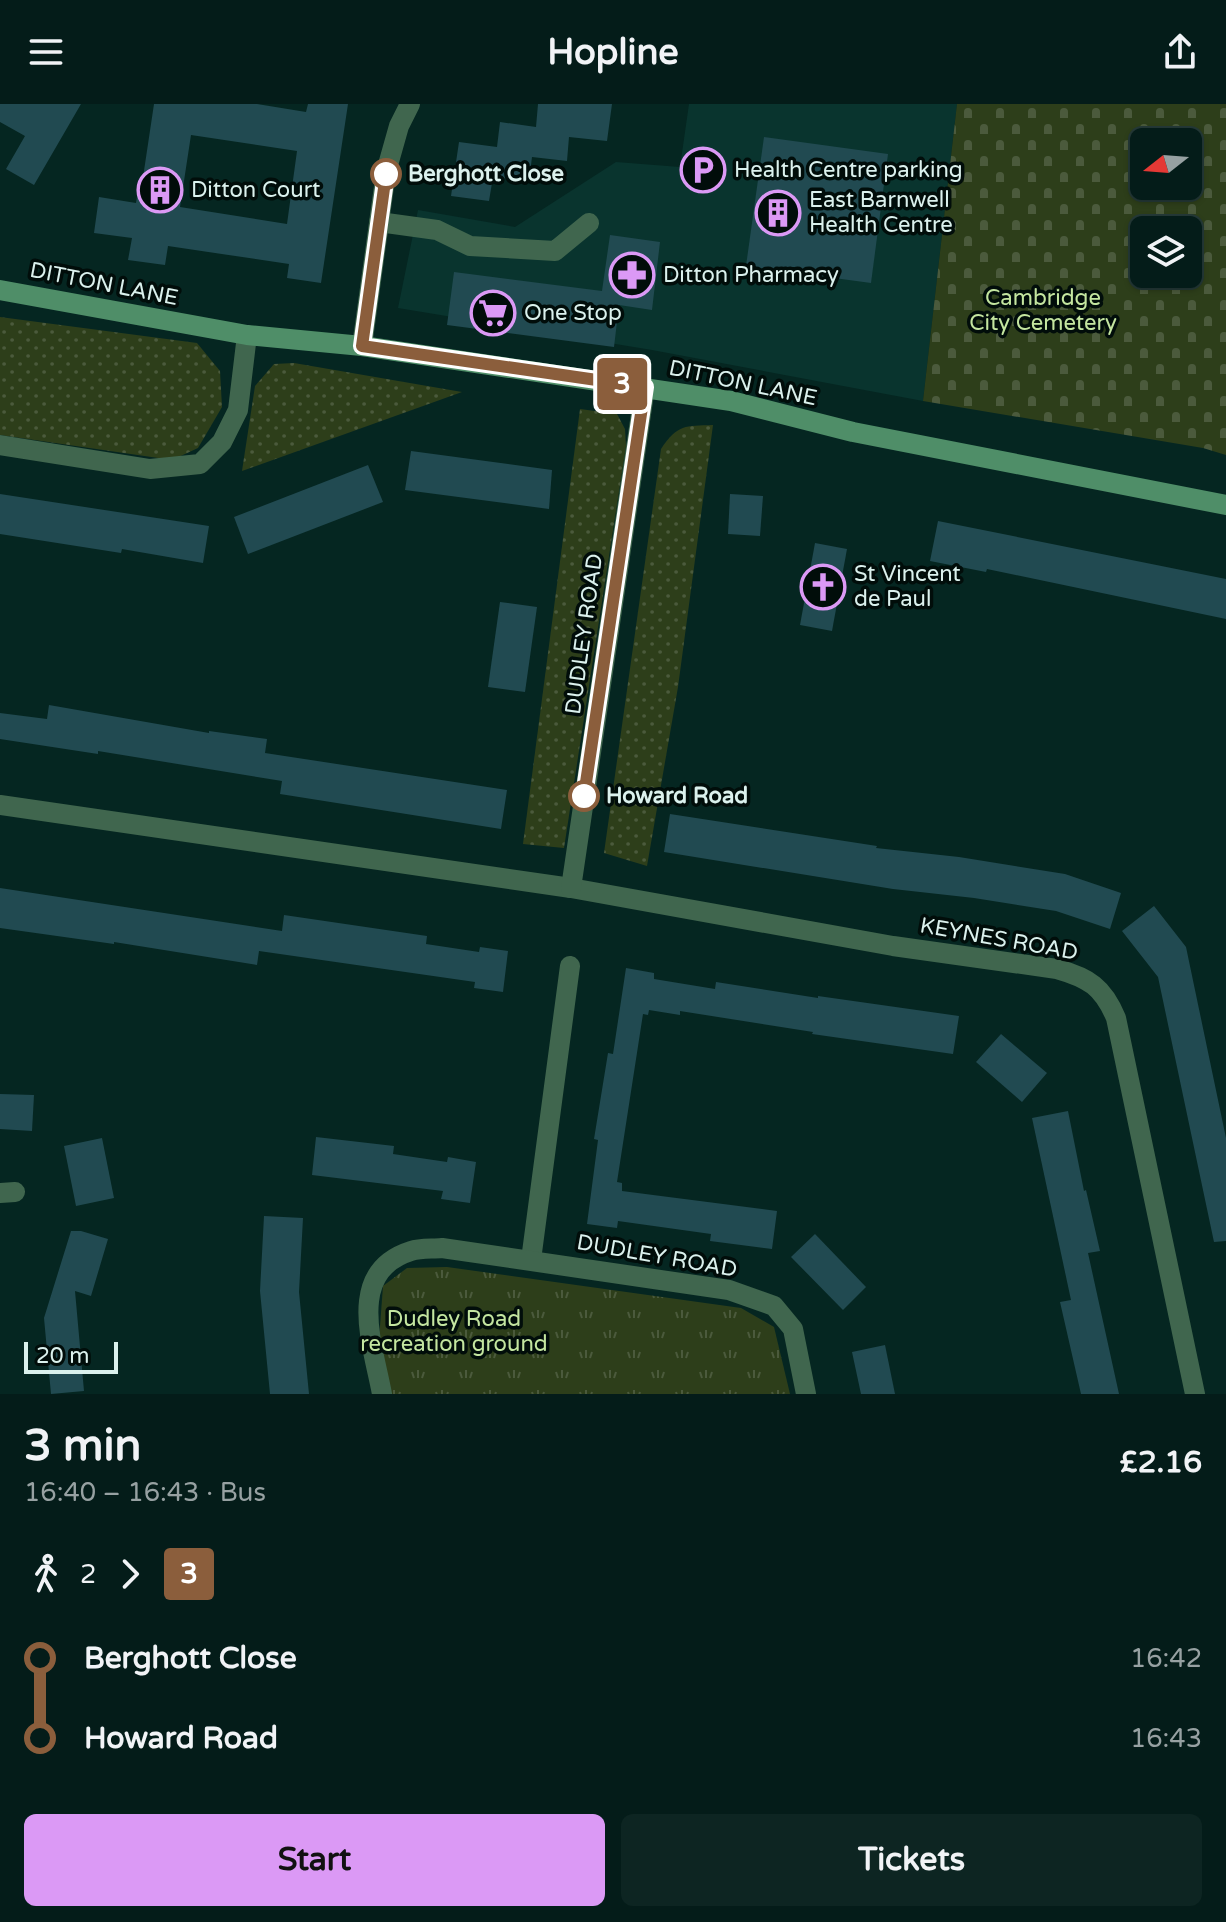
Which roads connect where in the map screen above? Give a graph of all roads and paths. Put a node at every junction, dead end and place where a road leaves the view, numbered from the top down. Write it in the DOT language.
graph roads {
  1 [pos="410,104"];
  2 [pos="379,222"];
  3 [pos="589,223"];
  4 [pos="0,290"];
  5 [pos="247,335"];
  6 [pos="362,346"];
  7 [pos="645,387"];
  8 [pos="0,445"];
  9 [pos="1226,505"];
  10 [pos="0,805"];
  11 [pos="571,888"];
  12 [pos="570,966"];
  13 [pos="531,1260"];
  14 [pos="382,1394"];
  15 [pos="806,1394"];
  16 [pos="1195,1394"];
  1 -- 2 [label="street"];
  2 -- 3 [label="street"];
  2 -- 6 [label="street"];
  4 -- 5 [label="main road, DITTON LANE"];
  5 -- 6 [label="main road, DITTON LANE"];
  5 -- 8 [label="street"];
  6 -- 7 [label="main road, DITTON LANE"];
  7 -- 9 [label="main road, DITTON LANE"];
  7 -- 11 [label="street, DUDLEY ROAD"];
  10 -- 11 [label="street"];
  11 -- 16 [label="street, KEYNES ROAD"];
  12 -- 13 [label="street"];
  13 -- 14 [label="street, DUDLEY ROAD"];
  13 -- 15 [label="street, DUDLEY ROAD"];
}
